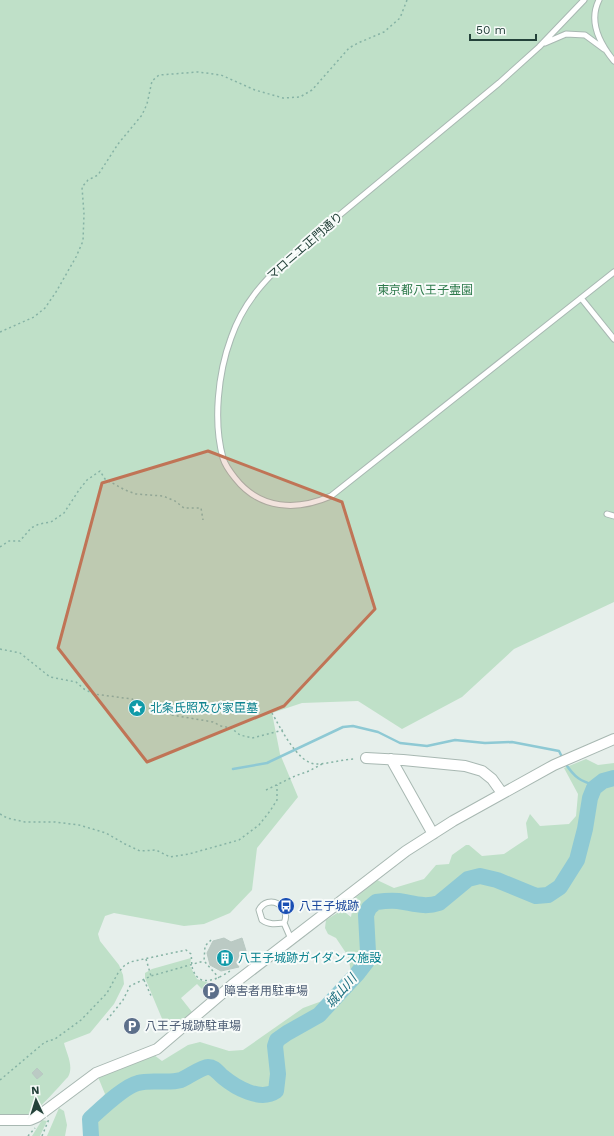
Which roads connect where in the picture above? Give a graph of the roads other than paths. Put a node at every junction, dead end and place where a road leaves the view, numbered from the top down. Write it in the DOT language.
graph roads {
  1 [pos="584,0"];
  2 [pos="599,0"];
  3 [pos="539,47"];
  4 [pos="604,49"];
  5 [pos="614,61"];
  6 [pos="614,272"];
  7 [pos="581,298"];
  8 [pos="614,339"];
  9 [pos="607,514"];
  10 [pos="614,516"];
  11 [pos="614,739"];
  12 [pos="366,758"];
  13 [pos="391,759"];
  14 [pos="502,793"];
  15 [pos="433,834"];
  16 [pos="284,923"];
  17 [pos="291,939"];
  18 [pos="0,1120"];
  1 -- 3 [label="lane, マロニエ正門通り"];
  2 -- 4 [label="lane"];
  3 -- 4 [label="lane"];
  3 -- 7 [label="lane, マロニエ正門通り"];
  4 -- 5 [label="lane"];
  6 -- 7 [label="lane, マロニエ正門通り"];
  7 -- 8 [label="lane"];
  9 -- 10 [label="lane"];
  11 -- 14 [label="street"];
  12 -- 13 [label="street"];
  13 -- 14 [label="street"];
  13 -- 15 [label="street"];
  14 -- 15 [label="street"];
  15 -- 17 [label="street"];
  16 -- 16 [label="lane"];
  16 -- 17 [label="lane"];
  17 -- 18 [label="street"];
}
